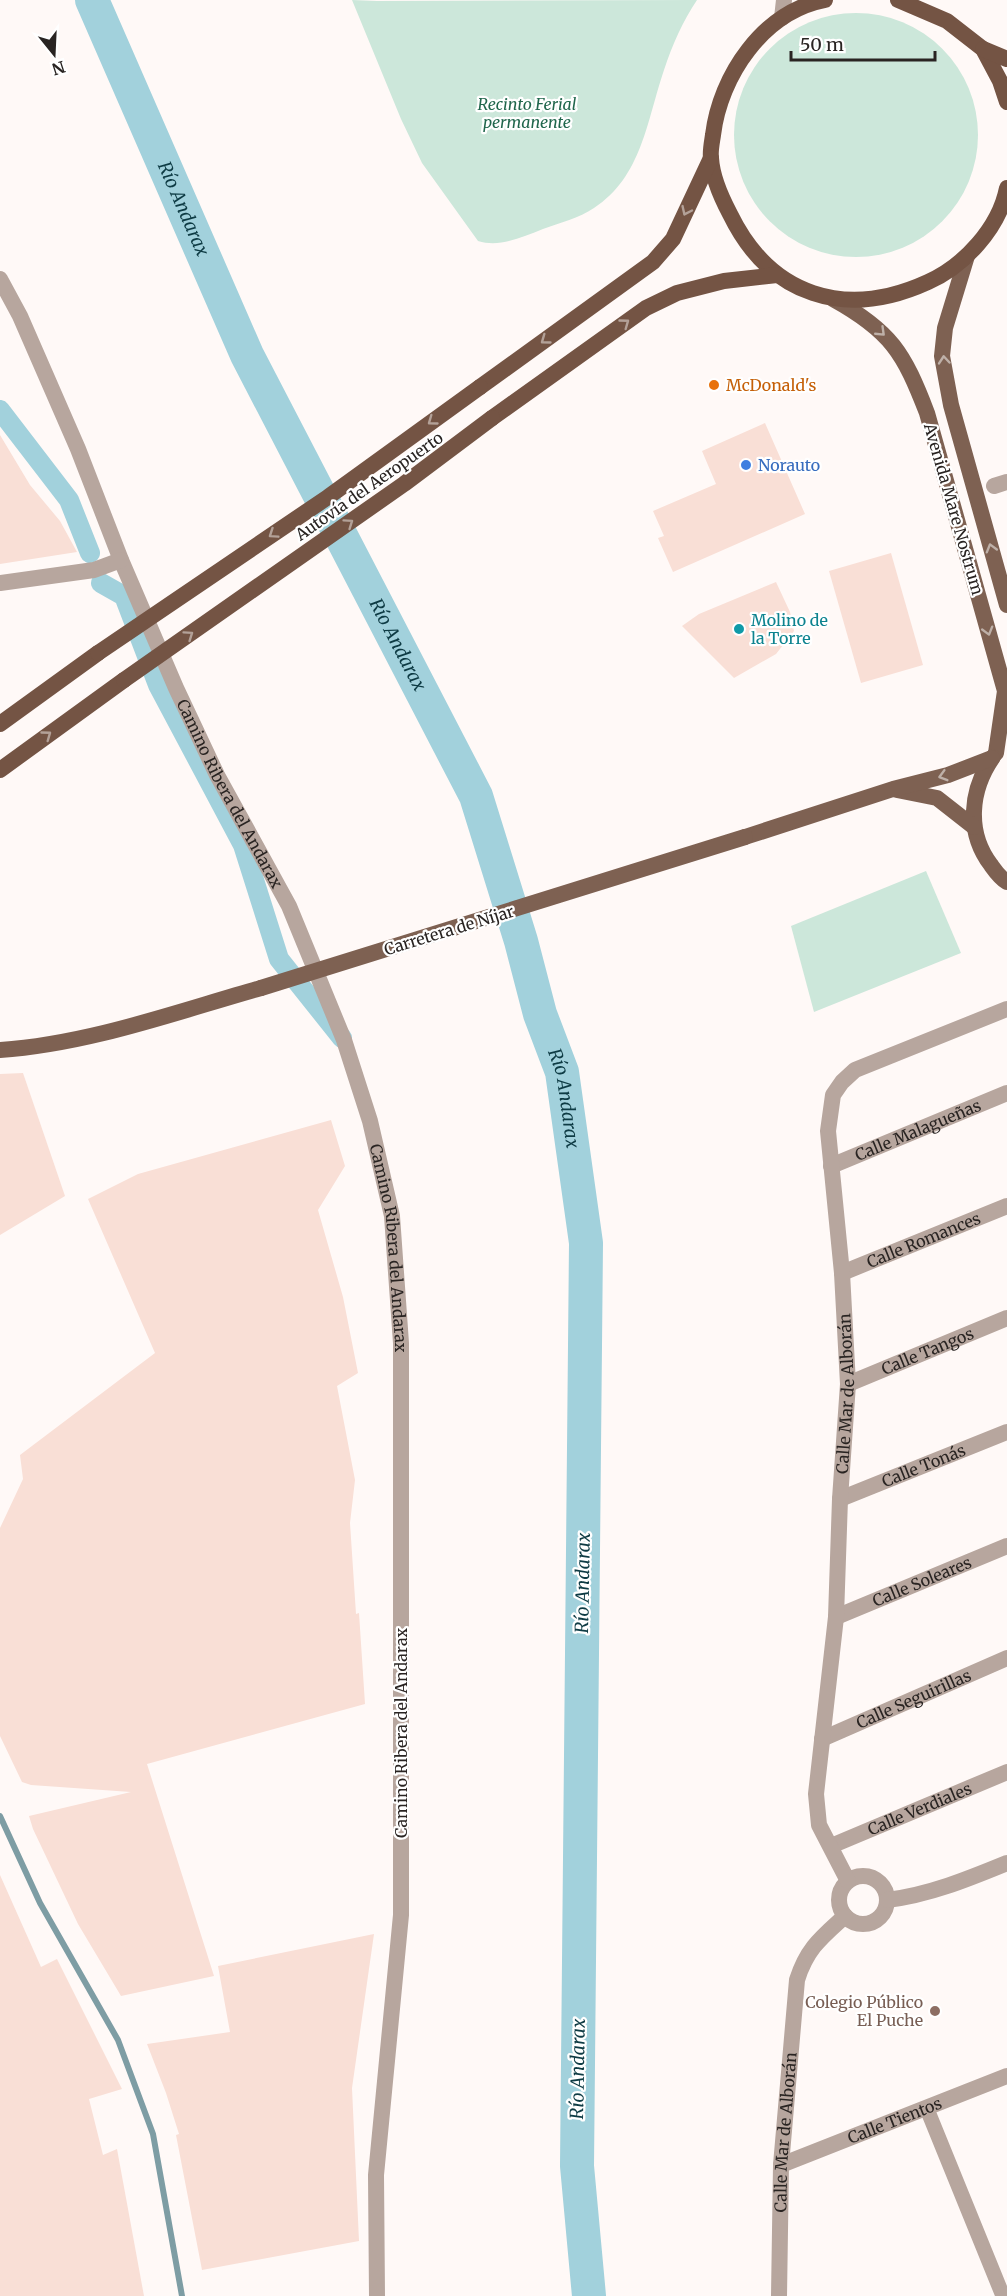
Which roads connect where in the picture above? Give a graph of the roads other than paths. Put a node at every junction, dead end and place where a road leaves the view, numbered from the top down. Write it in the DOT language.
graph roads {
  1 [pos="784,0"];
  2 [pos="825,0"];
  3 [pos="898,0"];
  4 [pos="782,18"];
  5 [pos="983,49"];
  6 [pos="1007,59"];
  7 [pos="1007,102"];
  8 [pos="711,158"];
  9 [pos="1006,196"];
  10 [pos="967,256"];
  11 [pos="777,275"];
  12 [pos="0,279"];
  13 [pos="833,299"];
  14 [pos="121,560"];
  15 [pos="0,583"];
  16 [pos="1007,605"];
  17 [pos="0,724"];
  18 [pos="998,752"];
  19 [pos="0,770"];
  20 [pos="893,789"];
  21 [pos="974,827"];
  22 [pos="1007,882"];
  23 [pos="1007,1009"];
  24 [pos="0,1050"];
  25 [pos="1007,1093"];
  26 [pos="831,1166"];
  27 [pos="1007,1206"];
  28 [pos="842,1273"];
  29 [pos="1007,1318"];
  30 [pos="848,1384"];
  31 [pos="1007,1432"];
  32 [pos="840,1499"];
  33 [pos="1007,1546"];
  34 [pos="836,1617"];
  35 [pos="1007,1658"];
  36 [pos="822,1739"];
  37 [pos="1007,1772"];
  38 [pos="831,1846"];
  39 [pos="1007,1863"];
  40 [pos="848,1881"];
  41 [pos="887,1900"];
  42 [pos="845,1916"];
  43 [pos="1007,2076"];
  44 [pos="927,2109"];
  45 [pos="781,2165"];
  46 [pos="377,2296"];
  47 [pos="779,2296"];
  48 [pos="1003,2296"];
  1 -- 4 [label="street"];
  2 -- 4 [label="highway"];
  3 -- 5 [label="highway"];
  4 -- 8 [label="highway"];
  5 -- 6 [label="highway"];
  5 -- 7 [label="highway"];
  8 -- 11 [label="highway"];
  8 -- 17 [label="highway, Autovía del Aeropuerto, one-way, bridge"];
  9 -- 10 [label="highway"];
  10 -- 13 [label="highway"];
  16 -- 10 [label="main road, Avenida Mare Nostrum, one-way"];
  11 -- 13 [label="highway"];
  19 -- 11 [label="highway, Autovía del Aeropuerto, one-way, bridge"];
  12 -- 14 [label="street, Camino Ribera del Andarax"];
  13 -- 18 [label="main road, Avenida Mare Nostrum, one-way"];
  14 -- 15 [label="street"];
  14 -- 46 [label="street, Camino Ribera del Andarax"];
  18 -- 20 [label="main road, Carretera de Níjar, one-way"];
  18 -- 21 [label="main road, Avenida Mare Nostrum"];
  20 -- 21 [label="main road, Carretera de Níjar"];
  20 -- 24 [label="main road, Carretera de Níjar, bridge"];
  21 -- 22 [label="main road"];
  23 -- 26 [label="street, Calle Mar de Alborán"];
  25 -- 26 [label="street, Calle Malagueñas"];
  26 -- 28 [label="street, Calle Mar de Alborán"];
  27 -- 28 [label="street, Calle Romances"];
  28 -- 30 [label="street, Calle Mar de Alborán"];
  29 -- 30 [label="street, Calle Tangos"];
  30 -- 32 [label="street, Calle Mar de Alborán"];
  31 -- 32 [label="street, Calle Tonás"];
  32 -- 34 [label="street, Calle Mar de Alborán"];
  33 -- 34 [label="street, Calle Soleares"];
  34 -- 36 [label="street, Calle Mar de Alborán"];
  35 -- 36 [label="street, Calle Seguirillas"];
  36 -- 38 [label="street, Calle Mar de Alborán"];
  37 -- 38 [label="street, Calle Verdiales"];
  38 -- 40 [label="street, Calle Mar de Alborán"];
  39 -- 41 [label="street"];
  40 -- 41 [label="street"];
  40 -- 42 [label="street"];
  41 -- 42 [label="street"];
  42 -- 45 [label="street, Calle Mar de Alborán"];
  43 -- 44 [label="street, Calle Tientos"];
  44 -- 45 [label="street, Calle Tientos"];
  44 -- 48 [label="street"];
  45 -- 47 [label="street, Calle Mar de Alborán"];
}
